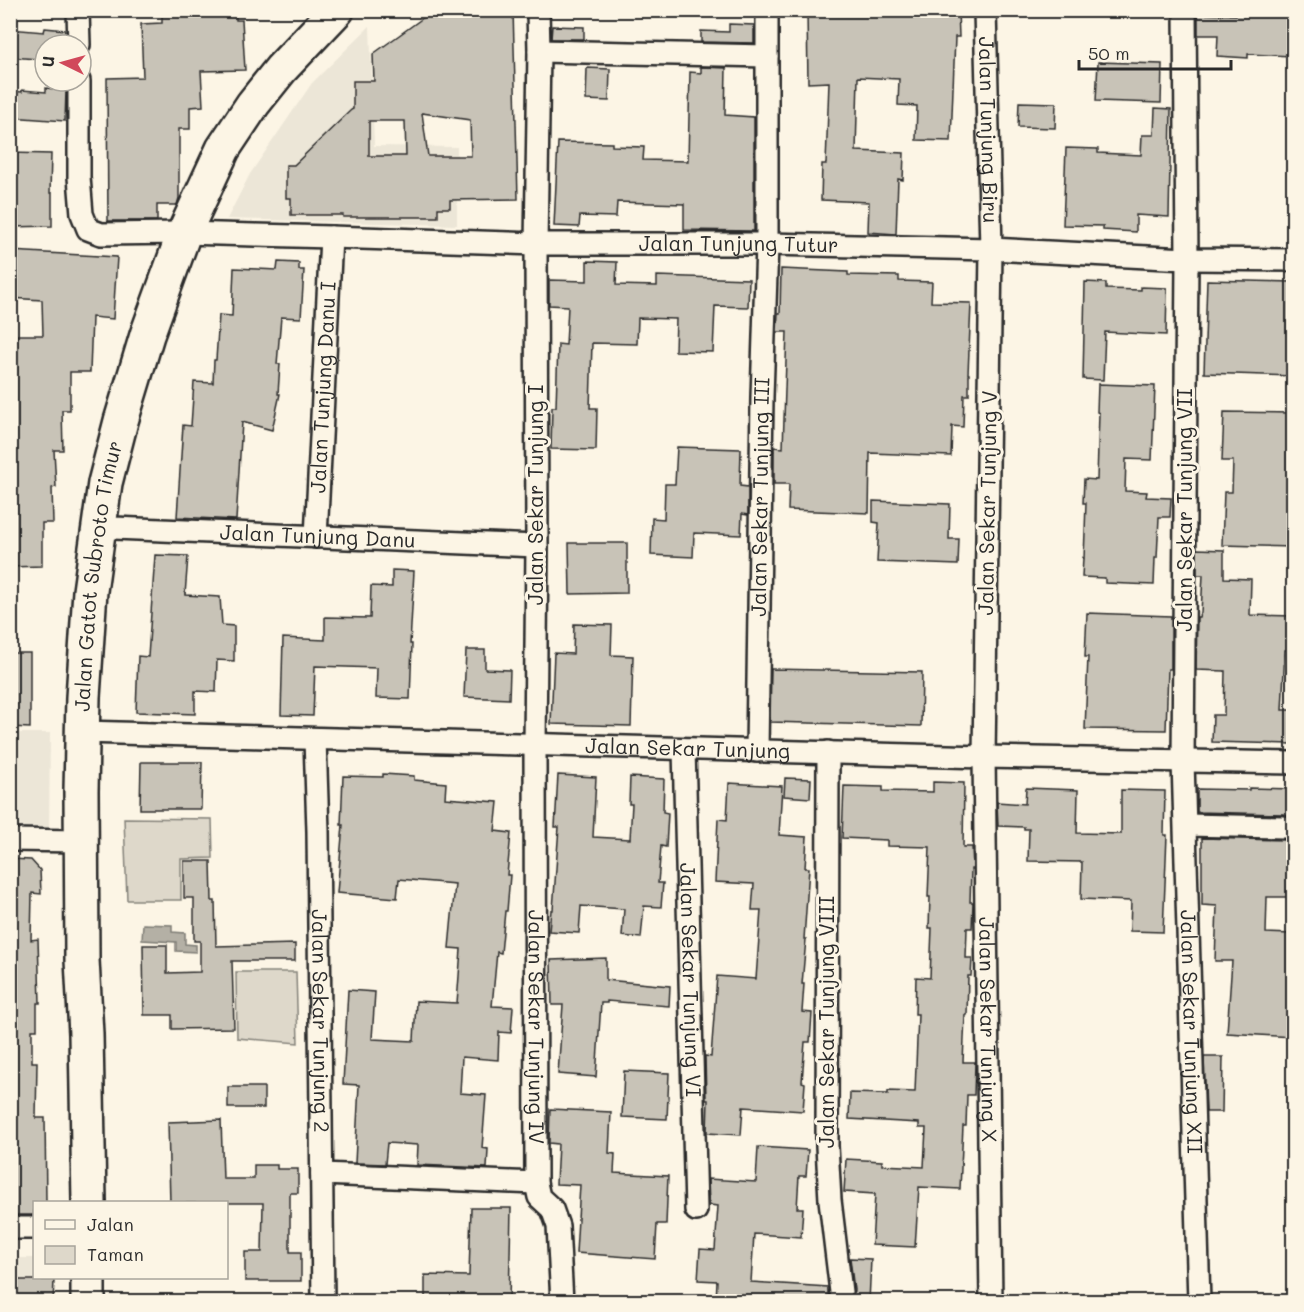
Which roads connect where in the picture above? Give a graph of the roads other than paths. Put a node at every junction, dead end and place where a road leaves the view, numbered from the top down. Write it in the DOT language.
graph roads {
  1 [pos="78,10"];
  2 [pos="337,10"];
  3 [pos="538,10"];
  4 [pos="767,10"];
  5 [pos="985,10"];
  6 [pos="1185,10"];
  7 [pos="313,23"];
  8 [pos="79,33"];
  9 [pos="539,51"];
  10 [pos="767,56"];
  11 [pos="79,93"];
  12 [pos="184,233"];
  13 [pos="331,237"];
  14 [pos="536,244"];
  15 [pos="766,244"];
  16 [pos="992,249"];
  17 [pos="1187,259"];
  18 [pos="1293,260"];
  19 [pos="98,526"];
  20 [pos="316,537"];
  21 [pos="537,546"];
  22 [pos="82,732"];
  23 [pos="315,739"];
  24 [pos="535,745"];
  25 [pos="684,749"];
  26 [pos="757,750"];
  27 [pos="828,752"];
  28 [pos="984,757"];
  29 [pos="1183,761"];
  30 [pos="1293,764"];
  31 [pos="1186,825"];
  32 [pos="1284,827"];
  33 [pos="10,840"];
  34 [pos="81,841"];
  35 [pos="322,1174"];
  36 [pos="536,1183"];
  37 [pos="89,1201"];
  38 [pos="696,1210"];
  39 [pos="10,1228"];
  40 [pos="33,1228"];
  41 [pos="88,1279"];
  42 [pos="841,1292"];
  43 [pos="88,1302"];
  44 [pos="323,1302"];
  45 [pos="562,1302"];
  46 [pos="991,1302"];
  47 [pos="1199,1302"];
  1 -- 8 [label="street"];
  2 -- 7 [label="highway, Jalan Gatot Subroto Timur"];
  3 -- 9 [label="street, Jalan Sekar Tunjung I"];
  4 -- 10 [label="street, Jalan Sekar Tunjung III"];
  5 -- 16 [label="street, Jalan Tunjung Biru"];
  6 -- 17 [label="street, Jalan Sekar Tunjung VII"];
  7 -- 12 [label="highway, Jalan Gatot Subroto Timur"];
  9 -- 10 [label="street"];
  9 -- 14 [label="street, Jalan Sekar Tunjung I"];
  10 -- 15 [label="street, Jalan Sekar Tunjung III"];
  11 -- 12 [label="street, Jalan Tunjung Tutur"];
  12 -- 13 [label="street, Jalan Tunjung Tutur"];
  12 -- 19 [label="highway, Jalan Gatot Subroto Timur"];
  13 -- 14 [label="street, Jalan Tunjung Tutur"];
  13 -- 20 [label="street, Jalan Tunjung Danu I"];
  14 -- 15 [label="street, Jalan Tunjung Tutur"];
  14 -- 21 [label="street, Jalan Sekar Tunjung I"];
  15 -- 16 [label="street, Jalan Tunjung Tutur"];
  15 -- 26 [label="street, Jalan Sekar Tunjung III"];
  16 -- 17 [label="street, Jalan Tunjung Tutur"];
  16 -- 28 [label="street, Jalan Sekar Tunjung V"];
  17 -- 18 [label="street, Jalan Tunjung Tutur"];
  17 -- 29 [label="street, Jalan Sekar Tunjung VII"];
  19 -- 20 [label="street, Jalan Tunjung Danu"];
  19 -- 22 [label="highway, Jalan Gatot Subroto Timur"];
  20 -- 21 [label="street, Jalan Tunjung Danu"];
  21 -- 24 [label="street, Jalan Sekar Tunjung I"];
  22 -- 23 [label="street, Jalan Sekar Tunjung"];
  22 -- 34 [label="highway, Jalan Gatot Subroto Timur"];
  23 -- 24 [label="street, Jalan Sekar Tunjung"];
  23 -- 35 [label="street, Jalan Sekar Tunjung 2"];
  24 -- 25 [label="street, Jalan Sekar Tunjung"];
  24 -- 36 [label="street, Jalan Sekar Tunjung IV"];
  25 -- 26 [label="street, Jalan Sekar Tunjung"];
  25 -- 38 [label="street, Jalan Sekar Tunjung VI"];
  26 -- 27 [label="street, Jalan Sekar Tunjung"];
  27 -- 28 [label="street, Jalan Sekar Tunjung"];
  27 -- 42 [label="street, Jalan Sekar Tunjung VIII"];
  28 -- 29 [label="street, Jalan Sekar Tunjung"];
  28 -- 46 [label="street, Jalan Sekar Tunjung X"];
  29 -- 30 [label="street, Jalan Sekar Tunjung"];
  29 -- 31 [label="street, Jalan Sekar Tunjung XII"];
  31 -- 32 [label="street"];
  31 -- 47 [label="street, Jalan Sekar Tunjung XII"];
  33 -- 34 [label="street"];
  34 -- 37 [label="highway, Jalan Gatot Subroto Timur"];
  35 -- 36 [label="street"];
  35 -- 44 [label="street, Jalan Sekar Tunjung 2"];
  36 -- 45 [label="street"];
  39 -- 40 [label="street"];
  41 -- 43 [label="highway"];
}
